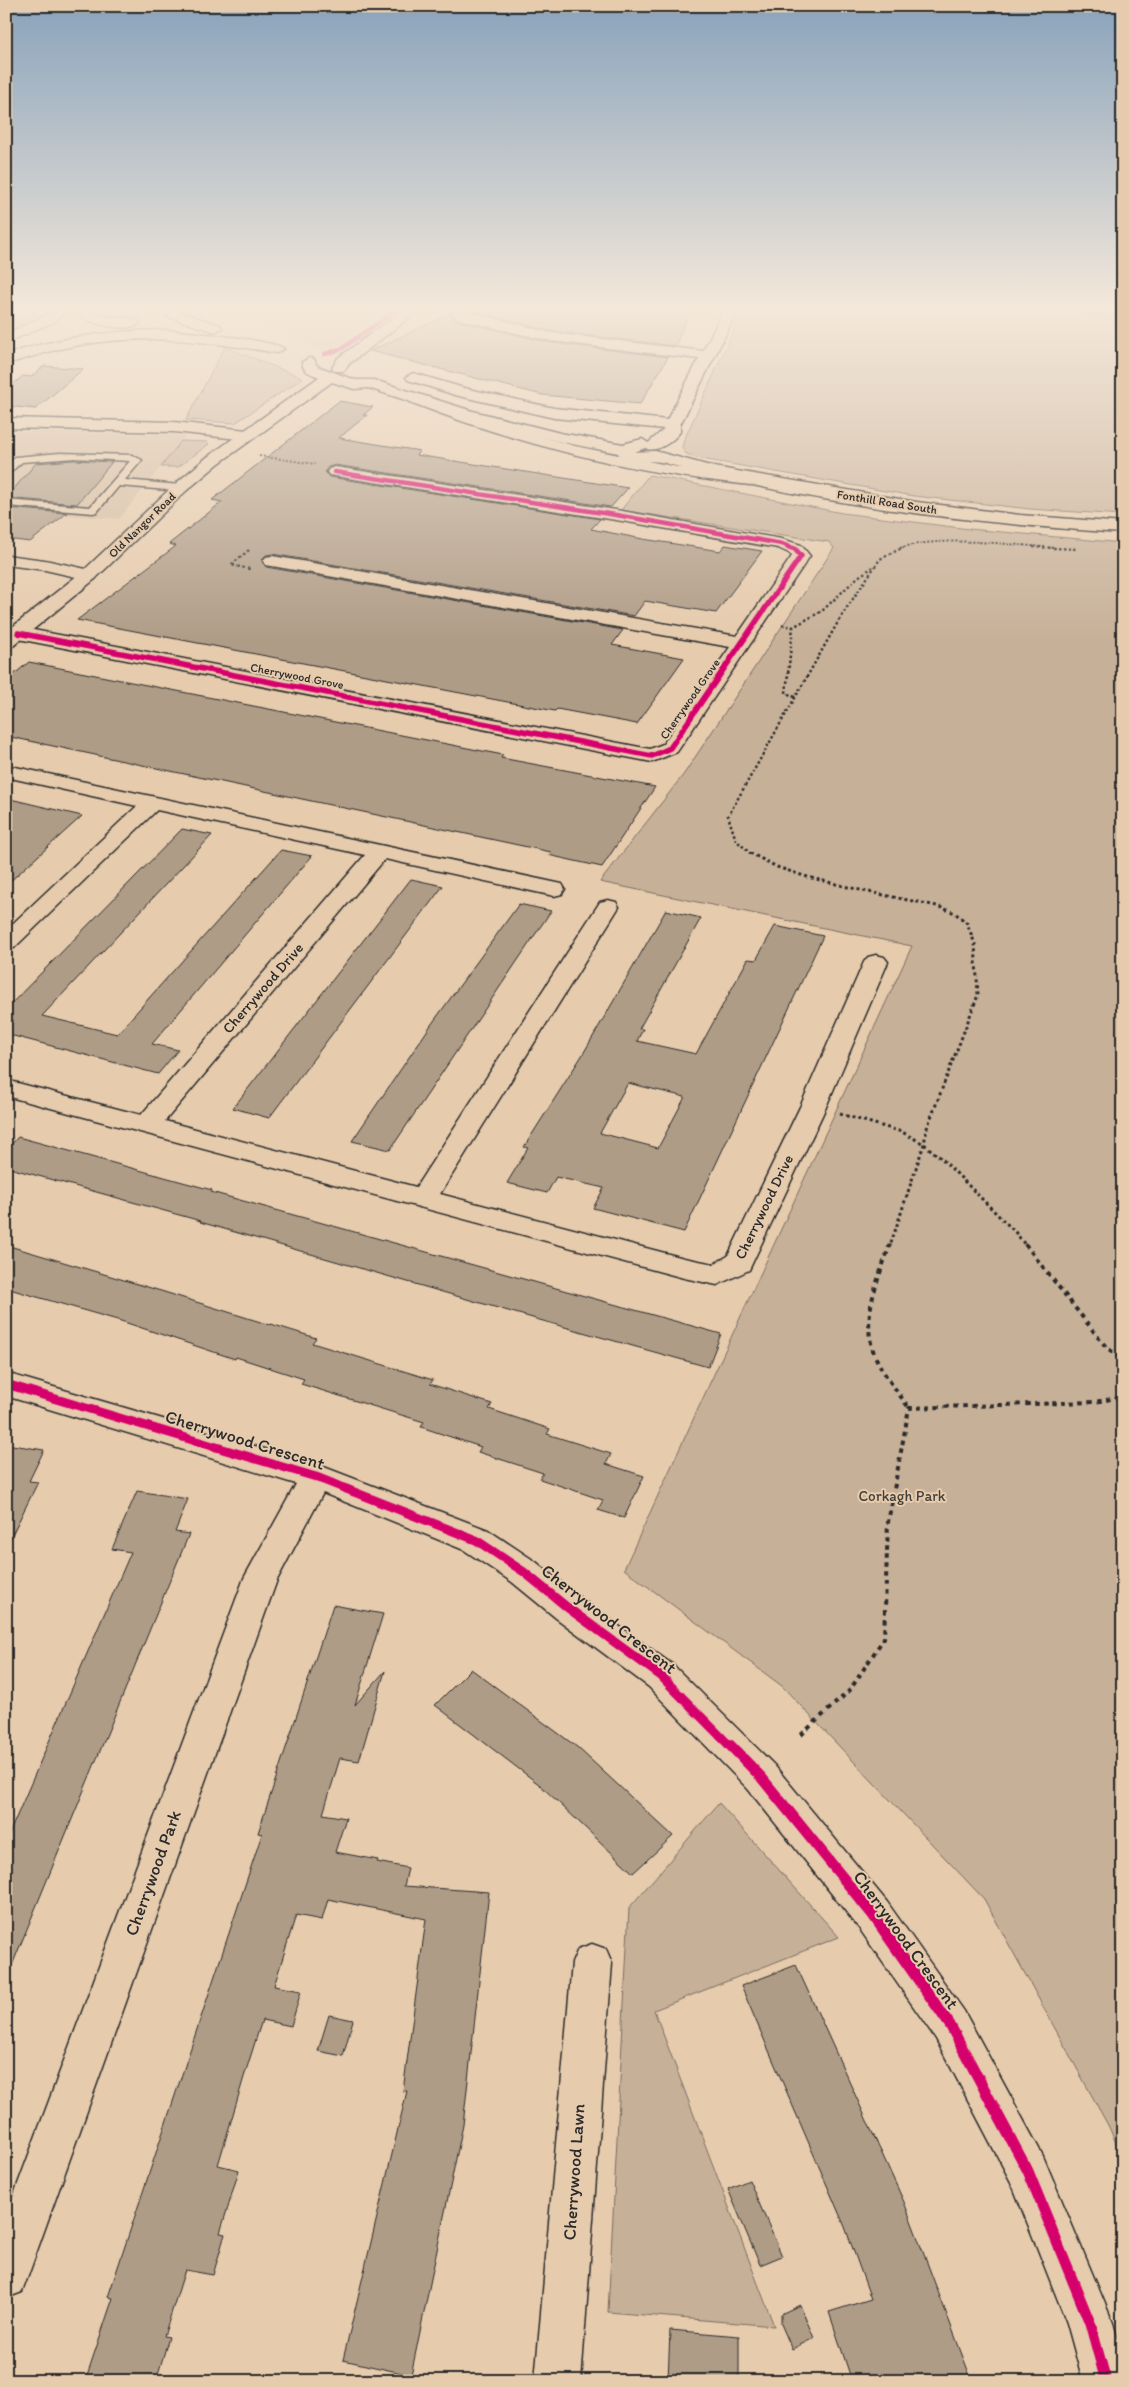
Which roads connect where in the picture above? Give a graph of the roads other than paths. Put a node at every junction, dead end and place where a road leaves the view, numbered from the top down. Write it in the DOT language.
graph roads {
  1 [pos="269,419"];
  2 [pos="465,419"];
  3 [pos="487,419"];
  4 [pos="605,419"];
  5 [pos="675,419"];
  6 [pos="6,423"];
  7 [pos="672,425"];
  8 [pos="247,435"];
  9 [pos="653,451"];
  10 [pos="335,472"];
  11 [pos="6,473"];
  12 [pos="761,481"];
  13 [pos="118,483"];
  14 [pos="180,488"];
  15 [pos="6,503"];
  16 [pos="1123,528"];
  17 [pos="6,560"];
  18 [pos="272,561"];
  19 [pos="88,575"];
  20 [pos="12,638"];
  21 [pos="742,644"];
  22 [pos="6,771"];
  23 [pos="152,803"];
  24 [pos="380,851"];
  25 [pos="554,889"];
  26 [pos="608,907"];
  27 [pos="6,943"];
  28 [pos="876,962"];
  29 [pos="6,1088"];
  30 [pos="147,1126"];
  31 [pos="423,1198"];
  32 [pos="6,1384"];
  33 [pos="316,1477"];
  34 [pos="592,1963"];
  35 [pos="6,2276"];
  36 [pos="558,2381"];
  37 [pos="1106,2381"];
  1 -- 8 [label="street, Old Nangor Road"];
  2 -- 12 [label="street"];
  3 -- 9 [label="street, Fonthill Road South"];
  4 -- 7 [label="street"];
  5 -- 7 [label="street"];
  6 -- 8 [label="street"];
  7 -- 9 [label="street"];
  8 -- 14 [label="street, Old Nangor Road"];
  9 -- 12 [label="street, Fonthill Road South"];
  10 -- 21 [label="street, Cherrywood Grove"];
  11 -- 13 [label="lane"];
  12 -- 16 [label="street, Fonthill Road South"];
  13 -- 14 [label="lane"];
  13 -- 15 [label="lane"];
  14 -- 19 [label="street, Old Nangor Road"];
  17 -- 19 [label="street"];
  18 -- 21 [label="street, Cherrywood Grove"];
  19 -- 20 [label="street, Old Nangor Road"];
  20 -- 21 [label="street, Cherrywood Grove"];
  22 -- 23 [label="street"];
  23 -- 24 [label="street"];
  23 -- 27 [label="street"];
  24 -- 25 [label="street"];
  24 -- 30 [label="street, Cherrywood Drive"];
  26 -- 31 [label="street"];
  28 -- 31 [label="street, Cherrywood Drive"];
  29 -- 30 [label="street, Cherrywood Drive"];
  30 -- 31 [label="street, Cherrywood Drive"];
  32 -- 33 [label="street, Cherrywood Crescent"];
  33 -- 35 [label="street, Cherrywood Park"];
  33 -- 37 [label="street, Cherrywood Crescent"];
  34 -- 36 [label="street, Cherrywood Lawn"];
}
